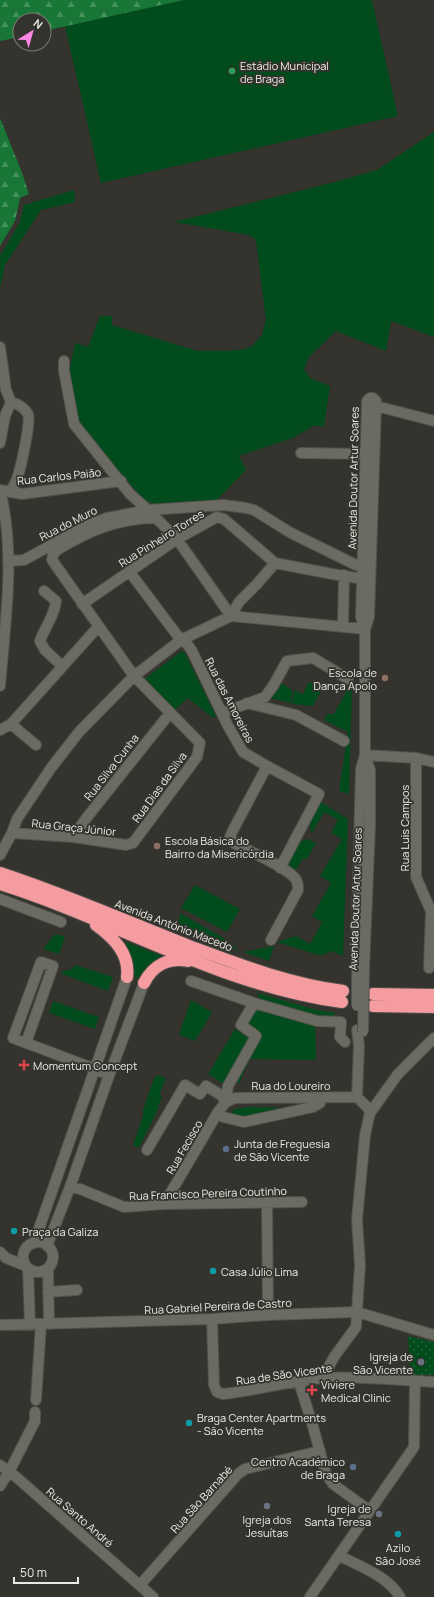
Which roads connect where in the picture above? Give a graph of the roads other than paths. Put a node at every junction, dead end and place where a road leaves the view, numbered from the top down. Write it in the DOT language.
graph roads {
  1 [pos="0,347"];
  2 [pos="64,361"];
  3 [pos="11,402"];
  4 [pos="376,406"];
  5 [pos="433,418"];
  6 [pos="0,443"];
  7 [pos="301,453"];
  8 [pos="366,454"];
  9 [pos="121,482"];
  10 [pos="3,494"];
  11 [pos="148,510"];
  12 [pos="156,518"];
  13 [pos="177,539"];
  14 [pos="8,561"];
  15 [pos="275,563"];
  16 [pos="363,567"];
  17 [pos="129,572"];
  18 [pos="344,575"];
  19 [pos="362,579"];
  20 [pos="44,591"];
  21 [pos="82,604"];
  22 [pos="231,616"];
  23 [pos="98,627"];
  24 [pos="343,627"];
  25 [pos="365,629"];
  26 [pos="181,640"];
  27 [pos="62,666"];
  28 [pos="134,676"];
  29 [pos="348,679"];
  30 [pos="0,686"];
  31 [pos="247,703"];
  32 [pos="170,713"];
  33 [pos="222,713"];
  34 [pos="11,724"];
  35 [pos="0,730"];
  36 [pos="344,741"];
  37 [pos="36,745"];
  38 [pos="365,755"];
  39 [pos="416,758"];
  40 [pos="434,762"];
  41 [pos="266,766"];
  42 [pos="12,832"];
  43 [pos="73,837"];
  44 [pos="133,843"];
  45 [pos="0,855"];
  46 [pos="280,868"];
  47 [pos="0,873"];
  48 [pos="0,884"];
  49 [pos="0,898"];
  50 [pos="78,907"];
  51 [pos="61,922"];
  52 [pos="271,940"];
  53 [pos="210,967"];
  54 [pos="429,968"];
  55 [pos="127,977"];
  56 [pos="191,981"];
  57 [pos="144,982"];
  58 [pos="434,995"];
  59 [pos="254,1003"];
  60 [pos="434,1007"];
  61 [pos="434,1038"];
  62 [pos="345,1042"];
  63 [pos="26,1043"];
  64 [pos="96,1069"];
  65 [pos="107,1080"];
  66 [pos="357,1097"];
  67 [pos="226,1102"];
  68 [pos="320,1103"];
  69 [pos="370,1113"];
  70 [pos="223,1117"];
  71 [pos="74,1127"];
  72 [pos="89,1132"];
  73 [pos="147,1150"];
  74 [pos="70,1187"];
  75 [pos="266,1202"];
  76 [pos="302,1202"];
  77 [pos="164,1204"];
  78 [pos="34,1243"];
  79 [pos="47,1246"];
  80 [pos="0,1252"];
  81 [pos="27,1267"];
  82 [pos="48,1269"];
  83 [pos="77,1290"];
  84 [pos="48,1292"];
  85 [pos="358,1312"];
  86 [pos="268,1315"];
  87 [pos="212,1319"];
  88 [pos="30,1324"];
  89 [pos="45,1324"];
  90 [pos="0,1325"];
  91 [pos="434,1335"];
  92 [pos="323,1378"];
  93 [pos="415,1381"];
  94 [pos="299,1382"];
  95 [pos="434,1382"];
  96 [pos="36,1400"];
  97 [pos="35,1412"];
  98 [pos="320,1451"];
  99 [pos="0,1465"];
  100 [pos="9,1472"];
  101 [pos="0,1486"];
  102 [pos="370,1511"];
  103 [pos="340,1556"];
  104 [pos="140,1585"];
  105 [pos="153,1597"];
  106 [pos="310,1597"];
  107 [pos="400,1597"];
  1 -- 3 [label="street"];
  2 -- 9 [label="street"];
  3 -- 6 [label="street"];
  3 -- 10 [label="street"];
  4 -- 5 [label="street"];
  4 -- 8 [label="street, Avenida Doutor Artur Soares"];
  4 -- 25 [label="street, Avenida Doutor Artur Soares"];
  7 -- 8 [label="street"];
  8 -- 16 [label="street, Avenida Doutor Artur Soares"];
  9 -- 10 [label="street, Rua Carlos Paião"];
  9 -- 11 [label="street"];
  10 -- 14 [label="street"];
  11 -- 12 [label="street"];
  11 -- 14 [label="street, Rua do Muro"];
  11 -- 16 [label="street, Rua do Muro"];
  12 -- 13 [label="street"];
  12 -- 21 [label="street"];
  13 -- 15 [label="street, Rua Pinheiro Torres"];
  13 -- 17 [label="street, Rua Pinheiro Torres"];
  13 -- 22 [label="street"];
  14 -- 30 [label="street"];
  15 -- 18 [label="street"];
  15 -- 22 [label="street"];
  16 -- 19 [label="street, Avenida Doutor Artur Soares"];
  17 -- 21 [label="street, Rua Pinheiro Torres"];
  17 -- 26 [label="street, Rua das Amoreiras"];
  18 -- 19 [label="street"];
  18 -- 24 [label="street"];
  19 -- 25 [label="street, Avenida Doutor Artur Soares"];
  20 -- 27 [label="street"];
  21 -- 23 [label="street"];
  22 -- 24 [label="street"];
  22 -- 26 [label="street"];
  23 -- 27 [label="street"];
  23 -- 28 [label="street"];
  24 -- 25 [label="street"];
  25 -- 38 [label="street, Avenida Doutor Artur Soares"];
  26 -- 28 [label="street"];
  26 -- 33 [label="street, Rua das Amoreiras"];
  27 -- 34 [label="street"];
  28 -- 32 [label="street"];
  28 -- 42 [label="street"];
  29 -- 31 [label="street"];
  31 -- 33 [label="street"];
  31 -- 36 [label="street"];
  32 -- 43 [label="street, Rua Silva Cunha"];
  32 -- 44 [label="street, Rua Dias da Silva"];
  33 -- 41 [label="street, Rua das Amoreiras"];
  34 -- 35 [label="street"];
  34 -- 37 [label="street"];
  38 -- 39 [label="street"];
  38 -- 66 [label="street, Avenida Doutor Artur Soares, bridge"];
  39 -- 40 [label="street"];
  39 -- 54 [label="street, Rua Luis Campos"];
  41 -- 46 [label="street"];
  41 -- 46 [label="street, Rua das Amoreiras"];
  42 -- 43 [label="street, Rua Graça Júnior"];
  42 -- 45 [label="street"];
  43 -- 44 [label="street, Rua Graça Júnior"];
  46 -- 52 [label="street"];
  47 -- 50 [label="highway, Avenida António Macedo"];
  48 -- 50 [label="highway, Avenida António Macedo"];
  49 -- 51 [label="street"];
  50 -- 53 [label="highway, Avenida António Macedo"];
  50 -- 53 [label="highway, Avenida António Macedo"];
  50 -- 55 [label="highway"];
  53 -- 57 [label="highway"];
  55 -- 64 [label="street"];
  56 -- 59 [label="street"];
  57 -- 65 [label="street"];
  58 -- 60 [label="highway"];
  59 -- 62 [label="street"];
  59 -- 67 [label="street"];
  61 -- 69 [label="street"];
  63 -- 63 [label="street"];
  63 -- 64 [label="street"];
  64 -- 65 [label="street"];
  64 -- 71 [label="street"];
  65 -- 72 [label="street"];
  66 -- 67 [label="street, Rua do Loureiro"];
  66 -- 69 [label="street"];
  67 -- 73 [label="street"];
  67 -- 77 [label="street, Rua Fecisco"];
  68 -- 70 [label="street"];
  69 -- 85 [label="street"];
  71 -- 72 [label="street"];
  71 -- 78 [label="street"];
  72 -- 74 [label="street"];
  74 -- 77 [label="street, Rua Francisco Pereira Coutinho"];
  74 -- 79 [label="street"];
  75 -- 76 [label="street, Rua Francisco Pereira Coutinho"];
  75 -- 77 [label="street, Rua Francisco Pereira Coutinho"];
  75 -- 86 [label="street"];
  78 -- 79 [label="street"];
  78 -- 81 [label="street"];
  79 -- 82 [label="street"];
  80 -- 81 [label="street"];
  81 -- 82 [label="street"];
  81 -- 88 [label="street"];
  82 -- 84 [label="street"];
  83 -- 84 [label="street"];
  84 -- 89 [label="street"];
  85 -- 86 [label="street, Rua Gabriel Pereira de Castro"];
  85 -- 91 [label="street, Rua Gabriel Pereira de Castro"];
  85 -- 92 [label="street"];
  86 -- 87 [label="street, Rua Gabriel Pereira de Castro"];
  87 -- 89 [label="street, Rua Gabriel Pereira de Castro"];
  87 -- 94 [label="street, Rua de São Vicente"];
  88 -- 89 [label="street, Rua Gabriel Pereira de Castro"];
  88 -- 90 [label="street, Rua Gabriel Pereira de Castro"];
  89 -- 96 [label="street"];
  92 -- 93 [label="street, Rua de São Vicente"];
  92 -- 94 [label="street, Rua de São Vicente"];
  93 -- 95 [label="street, Rua de São Vicente"];
  93 -- 102 [label="street"];
  94 -- 98 [label="street"];
  97 -- 100 [label="street"];
  98 -- 102 [label="street"];
  98 -- 104 [label="street, Rua São Barnabé"];
  99 -- 100 [label="street, Rua Santo André"];
  100 -- 101 [label="street"];
  100 -- 104 [label="street, Rua Santo André"];
  102 -- 103 [label="street"];
  103 -- 106 [label="street"];
  103 -- 107 [label="street"];
  104 -- 105 [label="street, Rua Santo André"];
}
